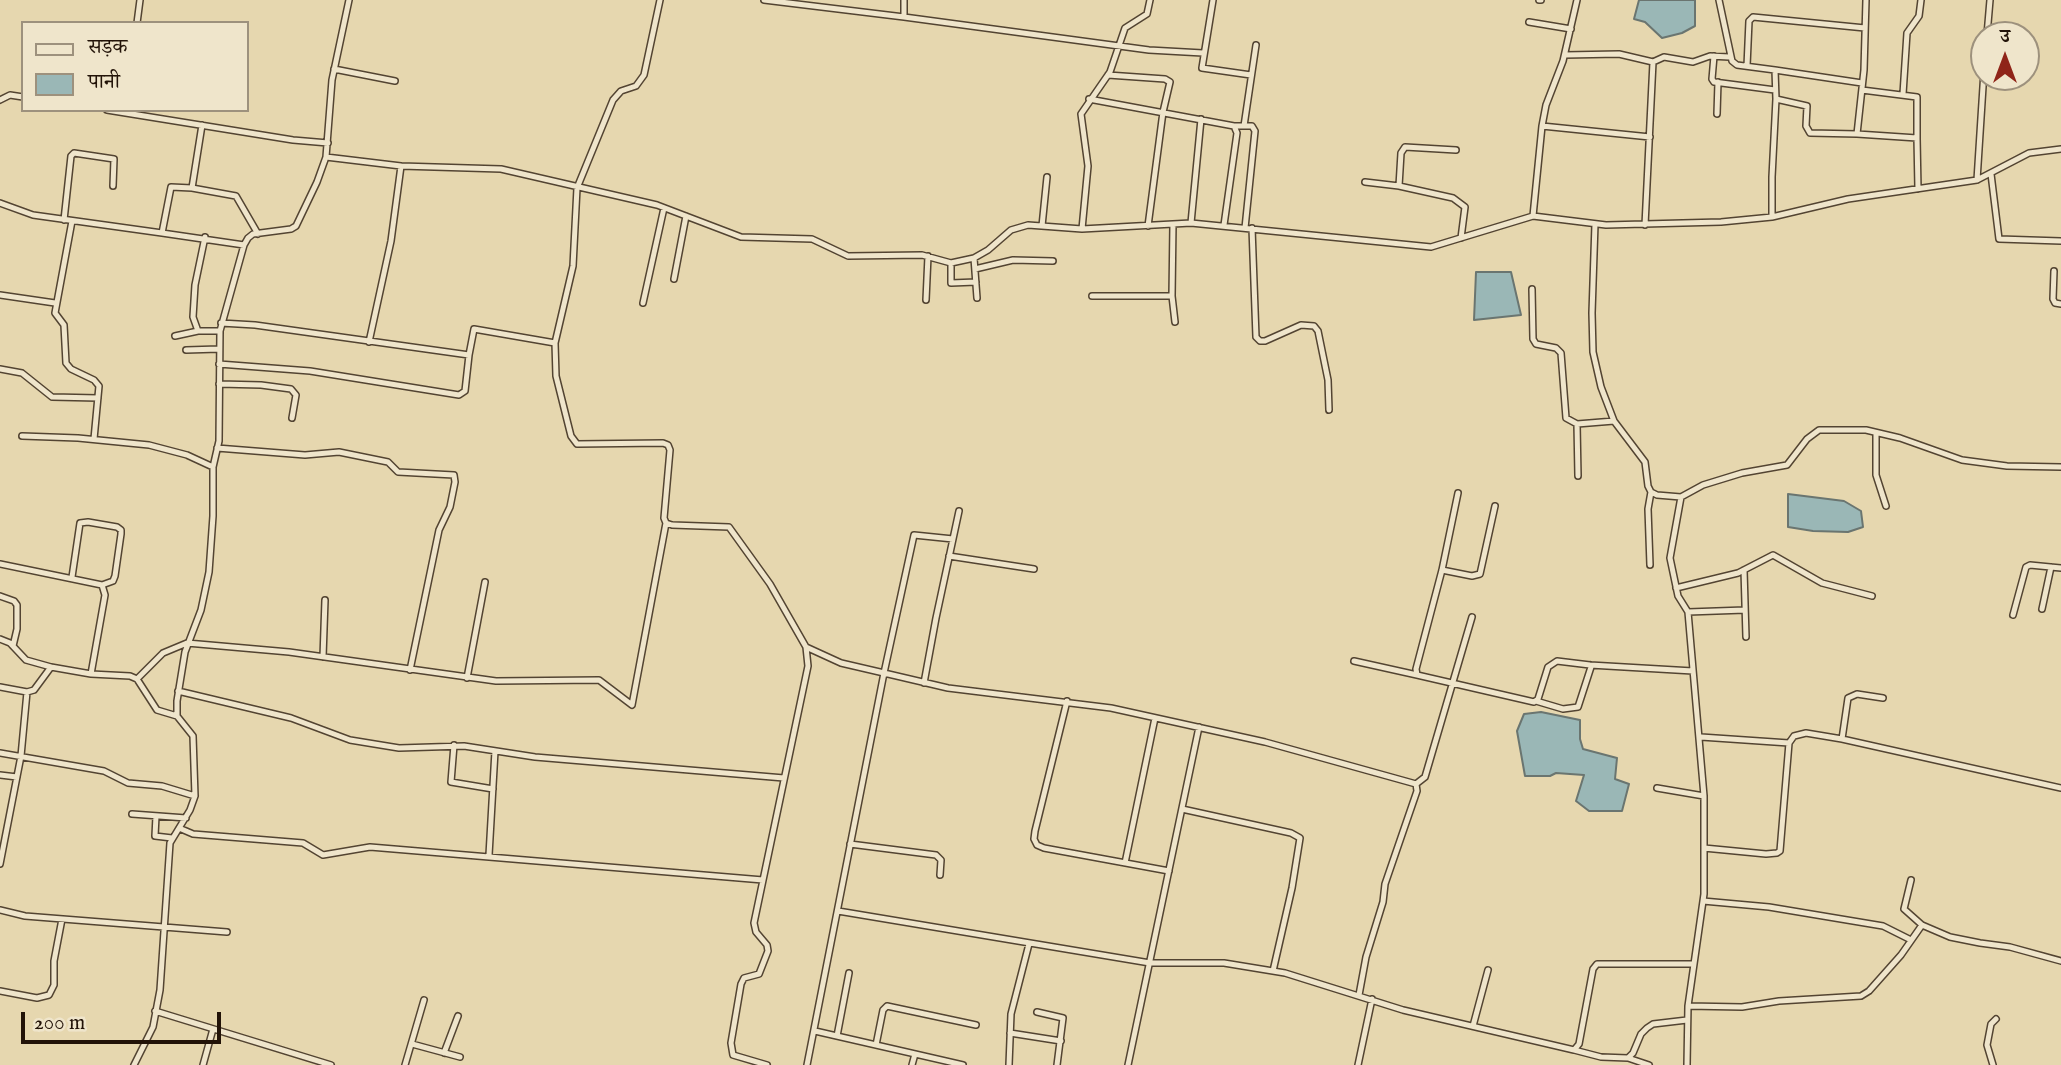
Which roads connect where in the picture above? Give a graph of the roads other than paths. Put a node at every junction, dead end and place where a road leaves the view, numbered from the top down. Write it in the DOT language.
graph roads {
  1 [pos="140,0"];
  2 [pos="349,0"];
  3 [pos="660,0"];
  4 [pos="764,0"];
  5 [pos="905,0"];
  6 [pos="1150,0"];
  7 [pos="1213,0"];
  8 [pos="1577,0"];
  9 [pos="1719,0"];
  10 [pos="1866,0"];
  11 [pos="1921,0"];
  12 [pos="1990,0"];
  13 [pos="904,17"];
  14 [pos="137,21"];
  15 [pos="1988,21"];
  16 [pos="1529,22"];
  17 [pos="1865,28"];
  18 [pos="1571,29"];
  19 [pos="1118,45"];
  20 [pos="1256,45"];
  21 [pos="1203,53"];
  22 [pos="1565,55"];
  23 [pos="1714,56"];
  24 [pos="1729,57"];
  25 [pos="1653,62"];
  26 [pos="1746,66"];
  27 [pos="334,69"];
  28 [pos="1774,70"];
  29 [pos="1108,75"];
  30 [pos="1251,75"];
  31 [pos="395,81"];
  32 [pos="1718,82"];
  33 [pos="1862,87"];
  34 [pos="1775,90"];
  35 [pos="1983,91"];
  36 [pos="1903,94"];
  37 [pos="21,97"];
  38 [pos="1089,99"];
  39 [pos="1776,99"];
  40 [pos="0,100"];
  41 [pos="120,112"];
  42 [pos="1163,112"];
  43 [pos="1717,114"];
  44 [pos="1201,119"];
  45 [pos="202,125"];
  46 [pos="1234,126"];
  47 [pos="1244,126"];
  48 [pos="1542,126"];
  49 [pos="1857,134"];
  50 [pos="1650,137"];
  51 [pos="1917,138"];
  52 [pos="328,143"];
  53 [pos="2061,149"];
  54 [pos="1456,150"];
  55 [pos="326,157"];
  56 [pos="401,166"];
  57 [pos="1992,174"];
  58 [pos="1047,177"];
  59 [pos="1977,180"];
  60 [pos="1365,182"];
  61 [pos="113,186"];
  62 [pos="1399,186"];
  63 [pos="192,188"];
  64 [pos="577,188"];
  65 [pos="1918,189"];
  66 [pos="0,203"];
  67 [pos="664,208"];
  68 [pos="686,216"];
  69 [pos="1533,216"];
  70 [pos="1772,217"];
  71 [pos="64,220"];
  72 [pos="72,221"];
  73 [pos="1191,223"];
  74 [pos="1173,224"];
  75 [pos="1595,224"];
  76 [pos="1224,225"];
  77 [pos="1645,225"];
  78 [pos="1042,226"];
  79 [pos="1148,226"];
  80 [pos="1245,228"];
  81 [pos="1252,228"];
  82 [pos="1083,229"];
  83 [pos="162,233"];
  84 [pos="258,234"];
  85 [pos="205,237"];
  86 [pos="1461,238"];
  87 [pos="2061,241"];
  88 [pos="244,244"];
  89 [pos="928,256"];
  90 [pos="974,258"];
  91 [pos="1054,261"];
  92 [pos="951,263"];
  93 [pos="975,269"];
  94 [pos="2054,271"];
  95 [pos="674,279"];
  96 [pos="976,282"];
  97 [pos="1532,289"];
  98 [pos="0,295"];
  99 [pos="1092,296"];
  100 [pos="1172,296"];
  101 [pos="977,299"];
  102 [pos="926,300"];
  103 [pos="55,303"];
  104 [pos="643,303"];
  105 [pos="2061,304"];
  106 [pos="1175,322"];
  107 [pos="221,324"];
  108 [pos="198,331"];
  109 [pos="219,331"];
  110 [pos="175,336"];
  111 [pos="369,342"];
  112 [pos="555,343"];
  113 [pos="219,349"];
  114 [pos="186,350"];
  115 [pos="469,355"];
  116 [pos="219,364"];
  117 [pos="0,369"];
  118 [pos="219,384"];
  119 [pos="98,398"];
  120 [pos="1329,410"];
  121 [pos="292,418"];
  122 [pos="1614,421"];
  123 [pos="1577,424"];
  124 [pos="1876,433"];
  125 [pos="22,436"];
  126 [pos="94,439"];
  127 [pos="217,448"];
  128 [pos="213,467"];
  129 [pos="2061,467"];
  130 [pos="1578,476"];
  131 [pos="1651,492"];
  132 [pos="1458,493"];
  133 [pos="1681,497"];
  134 [pos="1495,506"];
  135 [pos="1886,506"];
  136 [pos="959,511"];
  137 [pos="666,523"];
  138 [pos="953,539"];
  139 [pos="949,556"];
  140 [pos="0,564"];
  141 [pos="1650,565"];
  142 [pos="2051,567"];
  143 [pos="2061,568"];
  144 [pos="1034,569"];
  145 [pos="1442,570"];
  146 [pos="1744,570"];
  147 [pos="72,577"];
  148 [pos="485,582"];
  149 [pos="102,585"];
  150 [pos="1676,588"];
  151 [pos="0,596"];
  152 [pos="1872,596"];
  153 [pos="325,600"];
  154 [pos="2042,609"];
  155 [pos="1745,610"];
  156 [pos="1688,612"];
  157 [pos="2013,615"];
  158 [pos="1472,617"];
  159 [pos="1746,637"];
  160 [pos="0,639"];
  161 [pos="187,643"];
  162 [pos="13,646"];
  163 [pos="806,648"];
  164 [pos="323,657"];
  165 [pos="1354,661"];
  166 [pos="1590,665"];
  167 [pos="51,667"];
  168 [pos="410,670"];
  169 [pos="1693,671"];
  170 [pos="884,673"];
  171 [pos="91,674"];
  172 [pos="1417,676"];
  173 [pos="467,678"];
  174 [pos="137,679"];
  175 [pos="924,683"];
  176 [pos="1452,685"];
  177 [pos="0,687"];
  178 [pos="178,691"];
  179 [pos="27,692"];
  180 [pos="1883,698"];
  181 [pos="1067,701"];
  182 [pos="1536,701"];
  183 [pos="177,716"];
  184 [pos="1155,718"];
  185 [pos="1199,727"];
  186 [pos="1701,737"];
  187 [pos="1842,739"];
  188 [pos="1789,743"];
  189 [pos="454,745"];
  190 [pos="495,751"];
  191 [pos="0,753"];
  192 [pos="21,756"];
  193 [pos="0,775"];
  194 [pos="17,777"];
  195 [pos="784,778"];
  196 [pos="1416,784"];
  197 [pos="1657,788"];
  198 [pos="2061,788"];
  199 [pos="493,789"];
  200 [pos="195,796"];
  201 [pos="1704,796"];
  202 [pos="1182,809"];
  203 [pos="132,814"];
  204 [pos="156,816"];
  205 [pos="186,818"];
  206 [pos="178,828"];
  207 [pos="3,831"];
  208 [pos="172,838"];
  209 [pos="850,844"];
  210 [pos="1704,849"];
  211 [pos="489,855"];
  212 [pos="1125,863"];
  213 [pos="0,864"];
  214 [pos="1169,871"];
  215 [pos="940,875"];
  216 [pos="763,880"];
  217 [pos="1911,880"];
  218 [pos="1703,901"];
  219 [pos="0,910"];
  220 [pos="838,911"];
  221 [pos="62,919"];
  222 [pos="1922,925"];
  223 [pos="166,927"];
  224 [pos="227,932"];
  225 [pos="1911,940"];
  226 [pos="1029,944"];
  227 [pos="2061,961"];
  228 [pos="1150,963"];
  229 [pos="1693,964"];
  230 [pos="1488,970"];
  231 [pos="1273,971"];
  232 [pos="849,973"];
  233 [pos="0,991"];
  234 [pos="1359,995"];
  235 [pos="1372,999"];
  236 [pos="424,1000"];
  237 [pos="1688,1006"];
  238 [pos="155,1011"];
  239 [pos="1037,1012"];
  240 [pos="458,1016"];
  241 [pos="1996,1019"];
  242 [pos="1687,1020"];
  243 [pos="976,1025"];
  244 [pos="1473,1026"];
  245 [pos="213,1029"];
  246 [pos="815,1031"];
  247 [pos="1010,1033"];
  248 [pos="837,1036"];
  249 [pos="1061,1041"];
  250 [pos="411,1044"];
  251 [pos="876,1045"];
  252 [pos="1574,1050"];
  253 [pos="444,1053"];
  254 [pos="915,1054"];
  255 [pos="460,1058"];
  256 [pos="1628,1058"];
  257 [pos="934,1062"];
  258 [pos="134,1065"];
  259 [pos="203,1065"];
  260 [pos="331,1065"];
  261 [pos="405,1065"];
  262 [pos="767,1065"];
  263 [pos="807,1065"];
  264 [pos="912,1065"];
  265 [pos="963,1065"];
  266 [pos="1009,1065"];
  267 [pos="1057,1065"];
  268 [pos="1128,1065"];
  269 [pos="1358,1065"];
  270 [pos="1649,1065"];
  271 [pos="1687,1065"];
  272 [pos="1993,1065"];
  1 -- 14 [label="street"];
  2 -- 27 [label="street"];
  3 -- 64 [label="street"];
  4 -- 13 [label="street"];
  5 -- 13 [label="street"];
  6 -- 19 [label="street"];
  7 -- 21 [label="street"];
  8 -- 18 [label="street"];
  9 -- 24 [label="street"];
  10 -- 17 [label="street"];
  11 -- 36 [label="street"];
  12 -- 15 [label="street"];
  13 -- 19 [label="street"];
  16 -- 18 [label="street"];
  17 -- 26 [label="street"];
  17 -- 33 [label="street"];
  18 -- 22 [label="street"];
  19 -- 21 [label="street"];
  19 -- 29 [label="street"];
  20 -- 30 [label="street"];
  21 -- 30 [label="street"];
  22 -- 25 [label="street"];
  22 -- 48 [label="street"];
  23 -- 24 [label="street"];
  23 -- 25 [label="street"];
  23 -- 32 [label="street"];
  24 -- 26 [label="street"];
  25 -- 50 [label="street"];
  26 -- 28 [label="street"];
  27 -- 31 [label="street"];
  27 -- 52 [label="street"];
  28 -- 33 [label="street"];
  28 -- 34 [label="street"];
  29 -- 38 [label="street"];
  29 -- 42 [label="street"];
  30 -- 47 [label="street"];
  32 -- 34 [label="street"];
  32 -- 43 [label="street"];
  33 -- 36 [label="street"];
  33 -- 49 [label="street"];
  34 -- 39 [label="street"];
  35 -- 59 [label="street"];
  36 -- 51 [label="street"];
  37 -- 40 [label="street"];
  38 -- 42 [label="street"];
  38 -- 82 [label="street"];
  39 -- 49 [label="street"];
  39 -- 70 [label="street"];
  41 -- 45 [label="street"];
  42 -- 44 [label="street"];
  42 -- 79 [label="street"];
  44 -- 46 [label="street"];
  44 -- 73 [label="street"];
  45 -- 52 [label="street"];
  45 -- 63 [label="street"];
  46 -- 47 [label="street"];
  46 -- 76 [label="street"];
  47 -- 80 [label="street"];
  48 -- 50 [label="street"];
  48 -- 69 [label="street"];
  49 -- 51 [label="street"];
  50 -- 77 [label="street"];
  51 -- 65 [label="street"];
  52 -- 55 [label="street"];
  53 -- 57 [label="street"];
  54 -- 62 [label="street"];
  55 -- 56 [label="street"];
  55 -- 84 [label="street"];
  56 -- 64 [label="street"];
  56 -- 111 [label="street"];
  57 -- 59 [label="street"];
  57 -- 87 [label="street"];
  58 -- 78 [label="street"];
  59 -- 65 [label="street"];
  60 -- 62 [label="street"];
  61 -- 71 [label="street"];
  62 -- 86 [label="street"];
  63 -- 83 [label="street"];
  63 -- 84 [label="street"];
  64 -- 67 [label="street"];
  64 -- 112 [label="street"];
  65 -- 70 [label="street"];
  66 -- 71 [label="street"];
  67 -- 68 [label="street"];
  67 -- 104 [label="street"];
  68 -- 89 [label="street"];
  68 -- 95 [label="street"];
  69 -- 75 [label="street"];
  69 -- 86 [label="street"];
  70 -- 77 [label="street"];
  71 -- 72 [label="street"];
  72 -- 83 [label="street"];
  72 -- 103 [label="street"];
  73 -- 74 [label="street"];
  73 -- 76 [label="street"];
  74 -- 79 [label="street"];
  74 -- 100 [label="street"];
  75 -- 77 [label="street"];
  75 -- 122 [label="street"];
  76 -- 80 [label="street"];
  78 -- 82 [label="street"];
  78 -- 90 [label="street"];
  79 -- 82 [label="street"];
  80 -- 81 [label="street"];
  81 -- 86 [label="street"];
  81 -- 120 [label="street"];
  83 -- 85 [label="street"];
  84 -- 88 [label="street"];
  85 -- 88 [label="street"];
  85 -- 108 [label="street"];
  88 -- 107 [label="street"];
  89 -- 92 [label="street"];
  89 -- 102 [label="street"];
  90 -- 92 [label="street"];
  90 -- 93 [label="street"];
  91 -- 93 [label="street"];
  92 -- 96 [label="street"];
  93 -- 96 [label="street"];
  94 -- 105 [label="street"];
  96 -- 101 [label="street"];
  97 -- 123 [label="street"];
  98 -- 103 [label="street"];
  99 -- 100 [label="street"];
  100 -- 106 [label="street"];
  103 -- 119 [label="street"];
  107 -- 109 [label="street"];
  107 -- 111 [label="street"];
  108 -- 109 [label="street"];
  108 -- 110 [label="street"];
  109 -- 113 [label="street"];
  111 -- 115 [label="street"];
  112 -- 115 [label="street"];
  112 -- 137 [label="street"];
  113 -- 114 [label="street"];
  113 -- 116 [label="street"];
  115 -- 116 [label="street"];
  116 -- 118 [label="street"];
  117 -- 119 [label="street"];
  118 -- 121 [label="street"];
  118 -- 127 [label="street"];
  119 -- 126 [label="street"];
  122 -- 123 [label="street"];
  122 -- 131 [label="street"];
  123 -- 130 [label="street"];
  124 -- 129 [label="street"];
  124 -- 133 [label="street"];
  124 -- 135 [label="street"];
  125 -- 126 [label="street"];
  126 -- 128 [label="street"];
  127 -- 128 [label="street"];
  127 -- 168 [label="street"];
  128 -- 161 [label="street"];
  131 -- 133 [label="street"];
  131 -- 141 [label="street"];
  132 -- 145 [label="street"];
  133 -- 150 [label="street"];
  134 -- 145 [label="street"];
  136 -- 138 [label="street"];
  137 -- 163 [label="street"];
  137 -- 173 [label="street"];
  138 -- 139 [label="street"];
  138 -- 170 [label="street"];
  139 -- 144 [label="street"];
  139 -- 175 [label="street"];
  140 -- 147 [label="street"];
  142 -- 143 [label="street"];
  142 -- 154 [label="street"];
  142 -- 157 [label="street"];
  145 -- 172 [label="street"];
  146 -- 150 [label="street"];
  146 -- 152 [label="street"];
  146 -- 155 [label="street"];
  147 -- 149 [label="street"];
  147 -- 149 [label="street"];
  148 -- 173 [label="street"];
  149 -- 171 [label="street"];
  150 -- 156 [label="street"];
  151 -- 162 [label="street"];
  153 -- 164 [label="street"];
  155 -- 156 [label="street"];
  155 -- 159 [label="street"];
  156 -- 169 [label="street"];
  158 -- 176 [label="street"];
  160 -- 162 [label="street"];
  161 -- 164 [label="street"];
  161 -- 174 [label="street"];
  161 -- 178 [label="street"];
  162 -- 167 [label="street"];
  163 -- 170 [label="street"];
  163 -- 195 [label="street"];
  164 -- 168 [label="street"];
  165 -- 172 [label="street"];
  166 -- 169 [label="street"];
  166 -- 182 [label="street"];
  166 -- 182 [label="street"];
  167 -- 171 [label="street"];
  167 -- 179 [label="street"];
  168 -- 173 [label="street"];
  169 -- 186 [label="street"];
  170 -- 175 [label="street"];
  170 -- 209 [label="street"];
  171 -- 174 [label="street"];
  172 -- 176 [label="street"];
  174 -- 183 [label="street"];
  175 -- 181 [label="street"];
  176 -- 182 [label="street"];
  176 -- 196 [label="street"];
  177 -- 179 [label="street"];
  178 -- 183 [label="street"];
  178 -- 189 [label="street"];
  179 -- 192 [label="street"];
  180 -- 187 [label="street"];
  181 -- 184 [label="street"];
  181 -- 212 [label="street"];
  183 -- 200 [label="street"];
  184 -- 185 [label="street"];
  184 -- 212 [label="street"];
  185 -- 196 [label="street"];
  185 -- 202 [label="street"];
  186 -- 188 [label="street"];
  186 -- 201 [label="street"];
  187 -- 188 [label="street"];
  187 -- 198 [label="street"];
  188 -- 210 [label="street"];
  189 -- 190 [label="street"];
  189 -- 199 [label="street"];
  190 -- 195 [label="street"];
  190 -- 199 [label="street"];
  191 -- 192 [label="street"];
  192 -- 194 [label="street"];
  192 -- 200 [label="street"];
  193 -- 194 [label="street"];
  194 -- 207 [label="street"];
  195 -- 216 [label="street"];
  196 -- 234 [label="street"];
  197 -- 201 [label="street"];
  199 -- 211 [label="street"];
  200 -- 205 [label="street"];
  201 -- 210 [label="street"];
  202 -- 214 [label="street"];
  202 -- 231 [label="street"];
  203 -- 204 [label="street"];
  204 -- 205 [label="street"];
  204 -- 208 [label="street"];
  205 -- 206 [label="street"];
  206 -- 208 [label="street"];
  206 -- 211 [label="street"];
  207 -- 213 [label="street"];
  208 -- 223 [label="street"];
  209 -- 215 [label="street"];
  209 -- 220 [label="street"];
  210 -- 218 [label="street"];
  211 -- 216 [label="street"];
  212 -- 214 [label="street"];
  214 -- 228 [label="street"];
  216 -- 262 [label="street"];
  217 -- 222 [label="street"];
  218 -- 225 [label="street"];
  218 -- 229 [label="street"];
  219 -- 221 [label="street"];
  220 -- 226 [label="street"];
  220 -- 246 [label="street"];
  221 -- 223 [label="street"];
  221 -- 233 [label="street"];
  222 -- 225 [label="street"];
  222 -- 227 [label="street"];
  223 -- 224 [label="street"];
  223 -- 238 [label="street"];
  225 -- 237 [label="street"];
  226 -- 228 [label="street"];
  226 -- 247 [label="street"];
  228 -- 231 [label="street"];
  228 -- 268 [label="street"];
  229 -- 237 [label="street"];
  229 -- 252 [label="street"];
  230 -- 244 [label="street"];
  231 -- 234 [label="street"];
  232 -- 248 [label="street"];
  234 -- 235 [label="street"];
  235 -- 244 [label="street"];
  235 -- 269 [label="street"];
  236 -- 250 [label="street"];
  237 -- 242 [label="street"];
  238 -- 245 [label="street"];
  238 -- 258 [label="street"];
  239 -- 249 [label="street"];
  240 -- 253 [label="street"];
  241 -- 272 [label="street"];
  242 -- 256 [label="street"];
  242 -- 271 [label="street"];
  243 -- 251 [label="street"];
  244 -- 252 [label="street"];
  245 -- 259 [label="street"];
  245 -- 260 [label="street"];
  246 -- 248 [label="street"];
  246 -- 263 [label="street"];
  247 -- 249 [label="street"];
  247 -- 266 [label="street"];
  248 -- 251 [label="street"];
  249 -- 267 [label="street"];
  250 -- 253 [label="street"];
  250 -- 261 [label="street"];
  251 -- 254 [label="street"];
  252 -- 256 [label="street"];
  253 -- 255 [label="street"];
  254 -- 257 [label="street"];
  254 -- 264 [label="street"];
  256 -- 270 [label="street"];
  257 -- 265 [label="street"];
}
